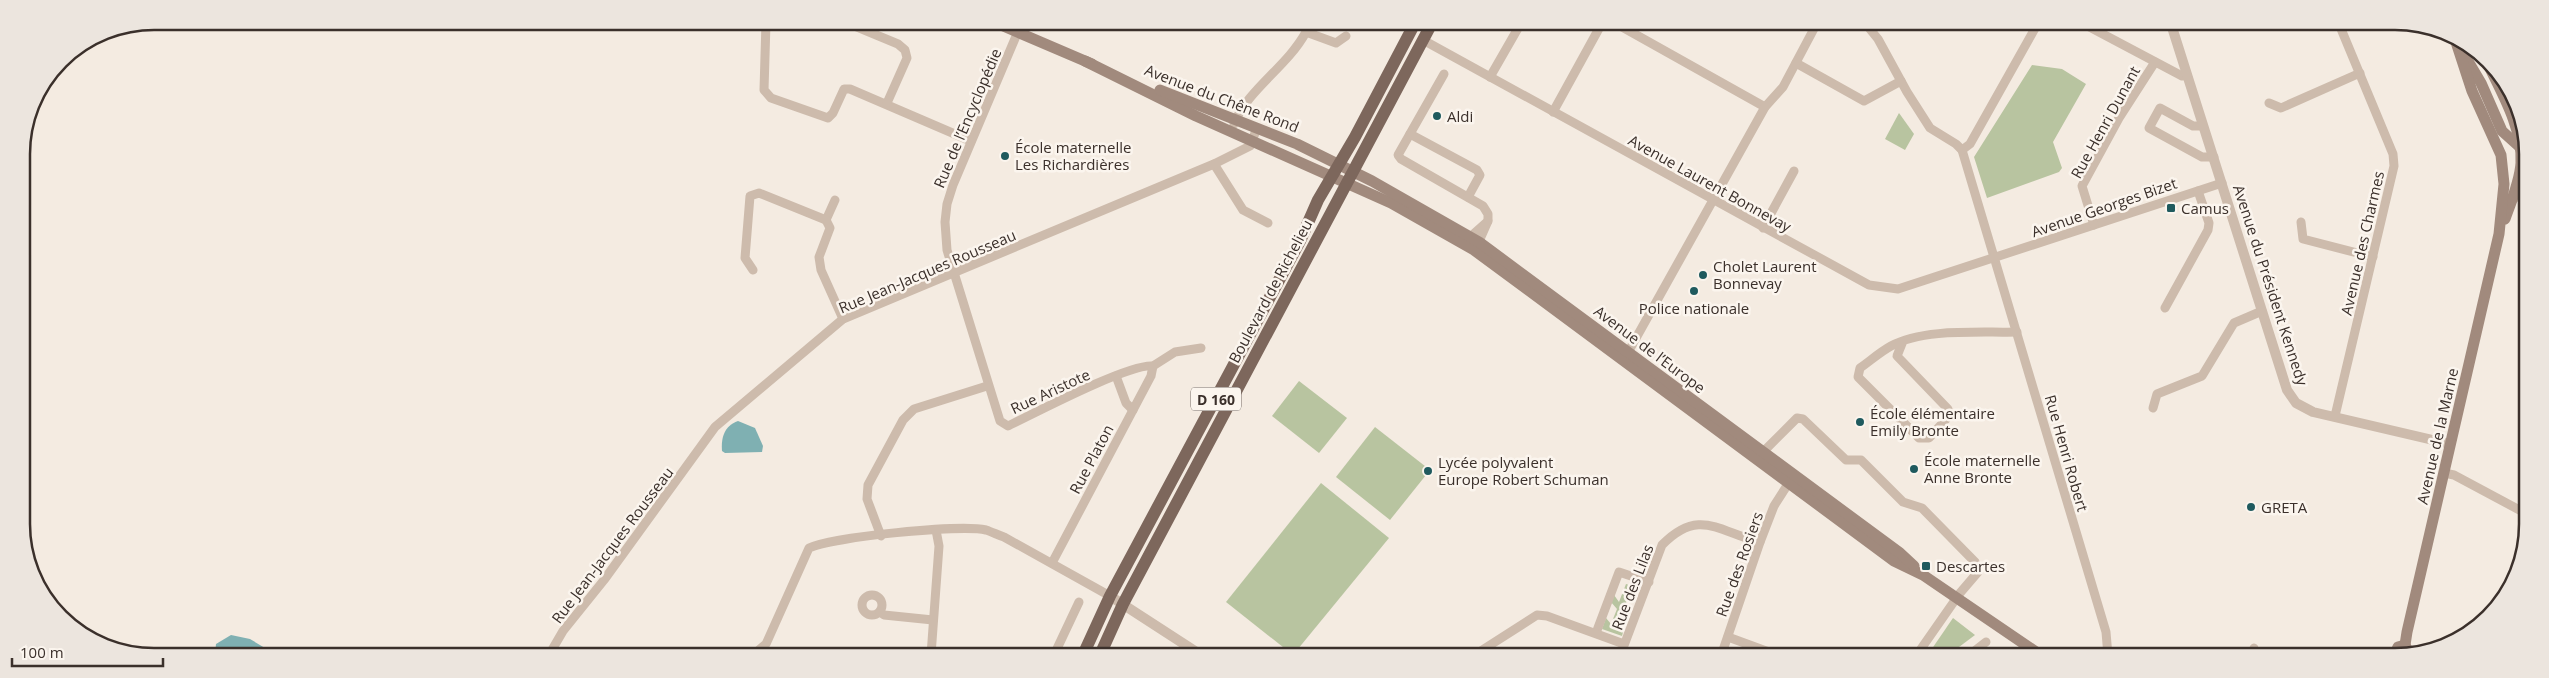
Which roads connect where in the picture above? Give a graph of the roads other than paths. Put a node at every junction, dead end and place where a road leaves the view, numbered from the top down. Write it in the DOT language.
graph roads {
  1 [pos="766,30"];
  2 [pos="864,30"];
  3 [pos="1019,30"];
  4 [pos="1024,30"];
  5 [pos="1412,30"];
  6 [pos="1428,30"];
  7 [pos="1517,30"];
  8 [pos="1598,30"];
  9 [pos="1628,30"];
  10 [pos="1813,30"];
  11 [pos="1871,30"];
  12 [pos="2034,30"];
  13 [pos="2094,30"];
  14 [pos="2173,30"];
  15 [pos="2342,30"];
  16 [pos="1306,32"];
  17 [pos="1346,36"];
  18 [pos="1423,40"];
  19 [pos="2459,48"];
  20 [pos="2461,50"];
  21 [pos="1085,62"];
  22 [pos="2155,62"];
  23 [pos="1796,63"];
  24 [pos="2360,73"];
  25 [pos="1444,74"];
  26 [pos="2187,75"];
  27 [pos="1490,77"];
  28 [pos="1901,80"];
  29 [pos="2497,84"];
  30 [pos="2504,100"];
  31 [pos="887,103"];
  32 [pos="2269,103"];
  33 [pos="2508,103"];
  34 [pos="1765,107"];
  35 [pos="1553,112"];
  36 [pos="1236,120"];
  37 [pos="2203,126"];
  38 [pos="1257,128"];
  39 [pos="1231,131"];
  40 [pos="1410,134"];
  41 [pos="2518,139"];
  42 [pos="971,141"];
  43 [pos="1252,141"];
  44 [pos="2519,143"];
  45 [pos="2519,145"];
  46 [pos="1962,150"];
  47 [pos="2501,155"];
  48 [pos="2214,157"];
  49 [pos="1214,164"];
  50 [pos="1346,168"];
  51 [pos="1794,171"];
  52 [pos="2519,173"];
  53 [pos="1339,180"];
  54 [pos="2222,183"];
  55 [pos="2198,190"];
  56 [pos="1364,192"];
  57 [pos="2519,196"];
  58 [pos="1468,197"];
  59 [pos="835,200"];
  60 [pos="1712,200"];
  61 [pos="2511,200"];
  62 [pos="826,220"];
  63 [pos="2301,222"];
  64 [pos="1268,223"];
  65 [pos="2094,225"];
  66 [pos="1762,228"];
  67 [pos="2499,234"];
  68 [pos="1452,237"];
  69 [pos="1475,240"];
  70 [pos="2373,257"];
  71 [pos="1995,258"];
  72 [pos="752,270"];
  73 [pos="953,273"];
  74 [pos="2165,308"];
  75 [pos="2262,311"];
  76 [pos="843,319"];
  77 [pos="2017,332"];
  78 [pos="1903,341"];
  79 [pos="1201,348"];
  80 [pos="1626,356"];
  81 [pos="1153,366"];
  82 [pos="1116,376"];
  83 [pos="987,386"];
  84 [pos="2153,408"];
  85 [pos="1133,410"];
  86 [pos="2335,416"];
  87 [pos="2450,444"];
  88 [pos="1763,452"];
  89 [pos="2444,473"];
  90 [pos="1788,484"];
  91 [pos="2519,510"];
  92 [pos="936,530"];
  93 [pos="881,536"];
  94 [pos="1760,542"];
  95 [pos="1052,563"];
  96 [pos="1923,575"];
  97 [pos="1649,582"];
  98 [pos="1110,596"];
  99 [pos="1956,598"];
  100 [pos="1079,602"];
  101 [pos="1123,604"];
  102 [pos="880,612"];
  103 [pos="933,620"];
  104 [pos="1596,633"];
  105 [pos="1728,637"];
  106 [pos="1986,642"];
  107 [pos="1624,644"];
  108 [pos="2408,647"];
  109 [pos="553,648"];
  110 [pos="762,648"];
  111 [pos="931,648"];
  112 [pos="1057,648"];
  113 [pos="1086,648"];
  114 [pos="1103,648"];
  115 [pos="1190,648"];
  116 [pos="1486,648"];
  117 [pos="1623,648"];
  118 [pos="1724,648"];
  119 [pos="1758,648"];
  120 [pos="1922,648"];
  121 [pos="1978,648"];
  122 [pos="2030,648"];
  123 [pos="2107,648"];
  1 -- 31 [label="street"];
  2 -- 31 [label="street"];
  3 -- 42 [label="street, Rue de l’Encyclopédie"];
  4 -- 21 [label="main road, Avenue du Chêne Rond"];
  5 -- 50 [label="main road, D 160"];
  6 -- 18 [label="main road, D 160"];
  7 -- 27 [label="street"];
  8 -- 35 [label="street"];
  9 -- 34 [label="street"];
  10 -- 23 [label="street"];
  11 -- 28 [label="street"];
  12 -- 46 [label="street"];
  13 -- 22 [label="street"];
  14 -- 26 [label="street, Avenue du Président Kennedy"];
  15 -- 24 [label="street, Avenue des Charmes"];
  16 -- 17 [label="street"];
  16 -- 36 [label="street"];
  18 -- 27 [label="street, Avenue Laurent Bonnevay"];
  18 -- 50 [label="main road, Boulevard de Richelieu / D 160"];
  19 -- 47 [label="main road, Avenue de la Marne"];
  20 -- 44 [label="main road"];
  21 -- 36 [label="main road, Avenue du Chêne Rond"];
  21 -- 39 [label="main road, Avenue du Chêne Rond"];
  22 -- 26 [label="street"];
  22 -- 65 [label="street, Rue Henri Dunant"];
  23 -- 28 [label="street"];
  23 -- 34 [label="street"];
  24 -- 32 [label="street"];
  24 -- 70 [label="street, Avenue des Charmes"];
  25 -- 40 [label="street"];
  26 -- 37 [label="street, Avenue du Président Kennedy"];
  27 -- 35 [label="street, Avenue Laurent Bonnevay"];
  28 -- 46 [label="street"];
  29 -- 30 [label="main road"];
  30 -- 33 [label="main road"];
  30 -- 41 [label="main road"];
  31 -- 42 [label="street"];
  34 -- 60 [label="street"];
  35 -- 60 [label="street, Avenue Laurent Bonnevay"];
  36 -- 38 [label="main road, Avenue du Chêne Rond"];
  36 -- 39 [label="street"];
  37 -- 48 [label="street, Avenue du Président Kennedy"];
  37 -- 48 [label="street"];
  38 -- 43 [label="street"];
  38 -- 50 [label="main road, Avenue du Chêne Rond"];
  39 -- 43 [label="main road, Avenue du Chêne Rond"];
  40 -- 58 [label="street"];
  40 -- 58 [label="street"];
  42 -- 73 [label="street, Rue de l’Encyclopédie"];
  43 -- 49 [label="street, Rue Jean-Jacques Rousseau"];
  43 -- 53 [label="main road, Avenue du Chêne Rond"];
  45 -- 47 [label="main road"];
  46 -- 71 [label="street, Rue Henri Robert"];
  47 -- 67 [label="main road, Avenue de la Marne"];
  48 -- 54 [label="street, Avenue du Président Kennedy"];
  49 -- 64 [label="street"];
  49 -- 73 [label="street, Rue Jean-Jacques Rousseau"];
  50 -- 53 [label="main road, Boulevard de Richelieu / D 160"];
  50 -- 69 [label="main road, Avenue de l’Europe"];
  51 -- 66 [label="street"];
  52 -- 61 [label="main road, Avenue de la Marne"];
  53 -- 56 [label="main road, Avenue du Chêne Rond"];
  53 -- 98 [label="main road, Boulevard de Richelieu / D 160"];
  53 -- 101 [label="main road, Boulevard de Richelieu / D 160"];
  54 -- 55 [label="street, Avenue Georges Bizet"];
  54 -- 75 [label="street, Avenue du Président Kennedy"];
  55 -- 65 [label="street, Avenue Georges Bizet"];
  55 -- 74 [label="street"];
  56 -- 68 [label="main road, Avenue de l’Europe"];
  57 -- 61 [label="street"];
  58 -- 69 [label="street"];
  59 -- 62 [label="street"];
  60 -- 66 [label="street, Avenue Laurent Bonnevay"];
  60 -- 80 [label="street"];
  61 -- 67 [label="main road, Avenue de la Marne"];
  62 -- 72 [label="street"];
  62 -- 76 [label="street"];
  63 -- 70 [label="street"];
  65 -- 71 [label="street, Avenue Georges Bizet"];
  66 -- 71 [label="street, Avenue Laurent Bonnevay"];
  67 -- 87 [label="main road, Avenue de la Marne"];
  68 -- 69 [label="street"];
  68 -- 80 [label="main road, Avenue de l’Europe"];
  69 -- 80 [label="main road, Avenue de l’Europe"];
  70 -- 86 [label="street, Avenue des Charmes"];
  71 -- 77 [label="street, Rue Henri Robert"];
  73 -- 76 [label="street, Rue Jean-Jacques Rousseau"];
  73 -- 83 [label="street, Rue Aristote"];
  75 -- 84 [label="street"];
  75 -- 86 [label="street, Avenue du Président Kennedy"];
  76 -- 109 [label="street, Rue Jean-Jacques Rousseau"];
  77 -- 78 [label="street"];
  77 -- 123 [label="street, Rue Henri Robert"];
  78 -- 78 [label="street"];
  79 -- 81 [label="street, Rue Aristote"];
  80 -- 88 [label="main road, Avenue de l’Europe"];
  80 -- 90 [label="main road, Avenue de l’Europe"];
  81 -- 82 [label="street, Rue Aristote"];
  81 -- 85 [label="street, Rue Platon"];
  82 -- 83 [label="street, Rue Aristote"];
  82 -- 85 [label="street"];
  83 -- 93 [label="street"];
  85 -- 95 [label="street, Rue Platon"];
  86 -- 87 [label="street, Avenue du Président Kennedy"];
  87 -- 89 [label="main road, Avenue de la Marne"];
  88 -- 96 [label="main road, Avenue de l’Europe"];
  88 -- 99 [label="street"];
  89 -- 91 [label="street"];
  89 -- 108 [label="main road, Avenue de la Marne"];
  90 -- 94 [label="street, Rue des Rosiers"];
  90 -- 96 [label="main road, Avenue de l’Europe"];
  92 -- 93 [label="street"];
  92 -- 95 [label="street"];
  92 -- 103 [label="street"];
  93 -- 110 [label="street"];
  94 -- 97 [label="street, Rue des Lilas"];
  94 -- 105 [label="street, Rue des Rosiers"];
  95 -- 98 [label="street"];
  96 -- 99 [label="main road, Avenue de l’Europe"];
  97 -- 104 [label="street"];
  97 -- 107 [label="street, Rue des Lilas"];
  98 -- 101 [label="street"];
  98 -- 113 [label="main road, Boulevard de Richelieu / D 160"];
  99 -- 120 [label="street"];
  99 -- 122 [label="main road, Avenue de l’Europe"];
  100 -- 112 [label="street"];
  101 -- 114 [label="main road, Boulevard de Richelieu / D 160"];
  101 -- 115 [label="street"];
  102 -- 103 [label="street"];
  103 -- 111 [label="street"];
  104 -- 107 [label="street"];
  104 -- 116 [label="street"];
  105 -- 118 [label="street, Rue des Rosiers"];
  105 -- 119 [label="street"];
  106 -- 121 [label="street"];
  107 -- 117 [label="street, Rue des Lilas"];
}
